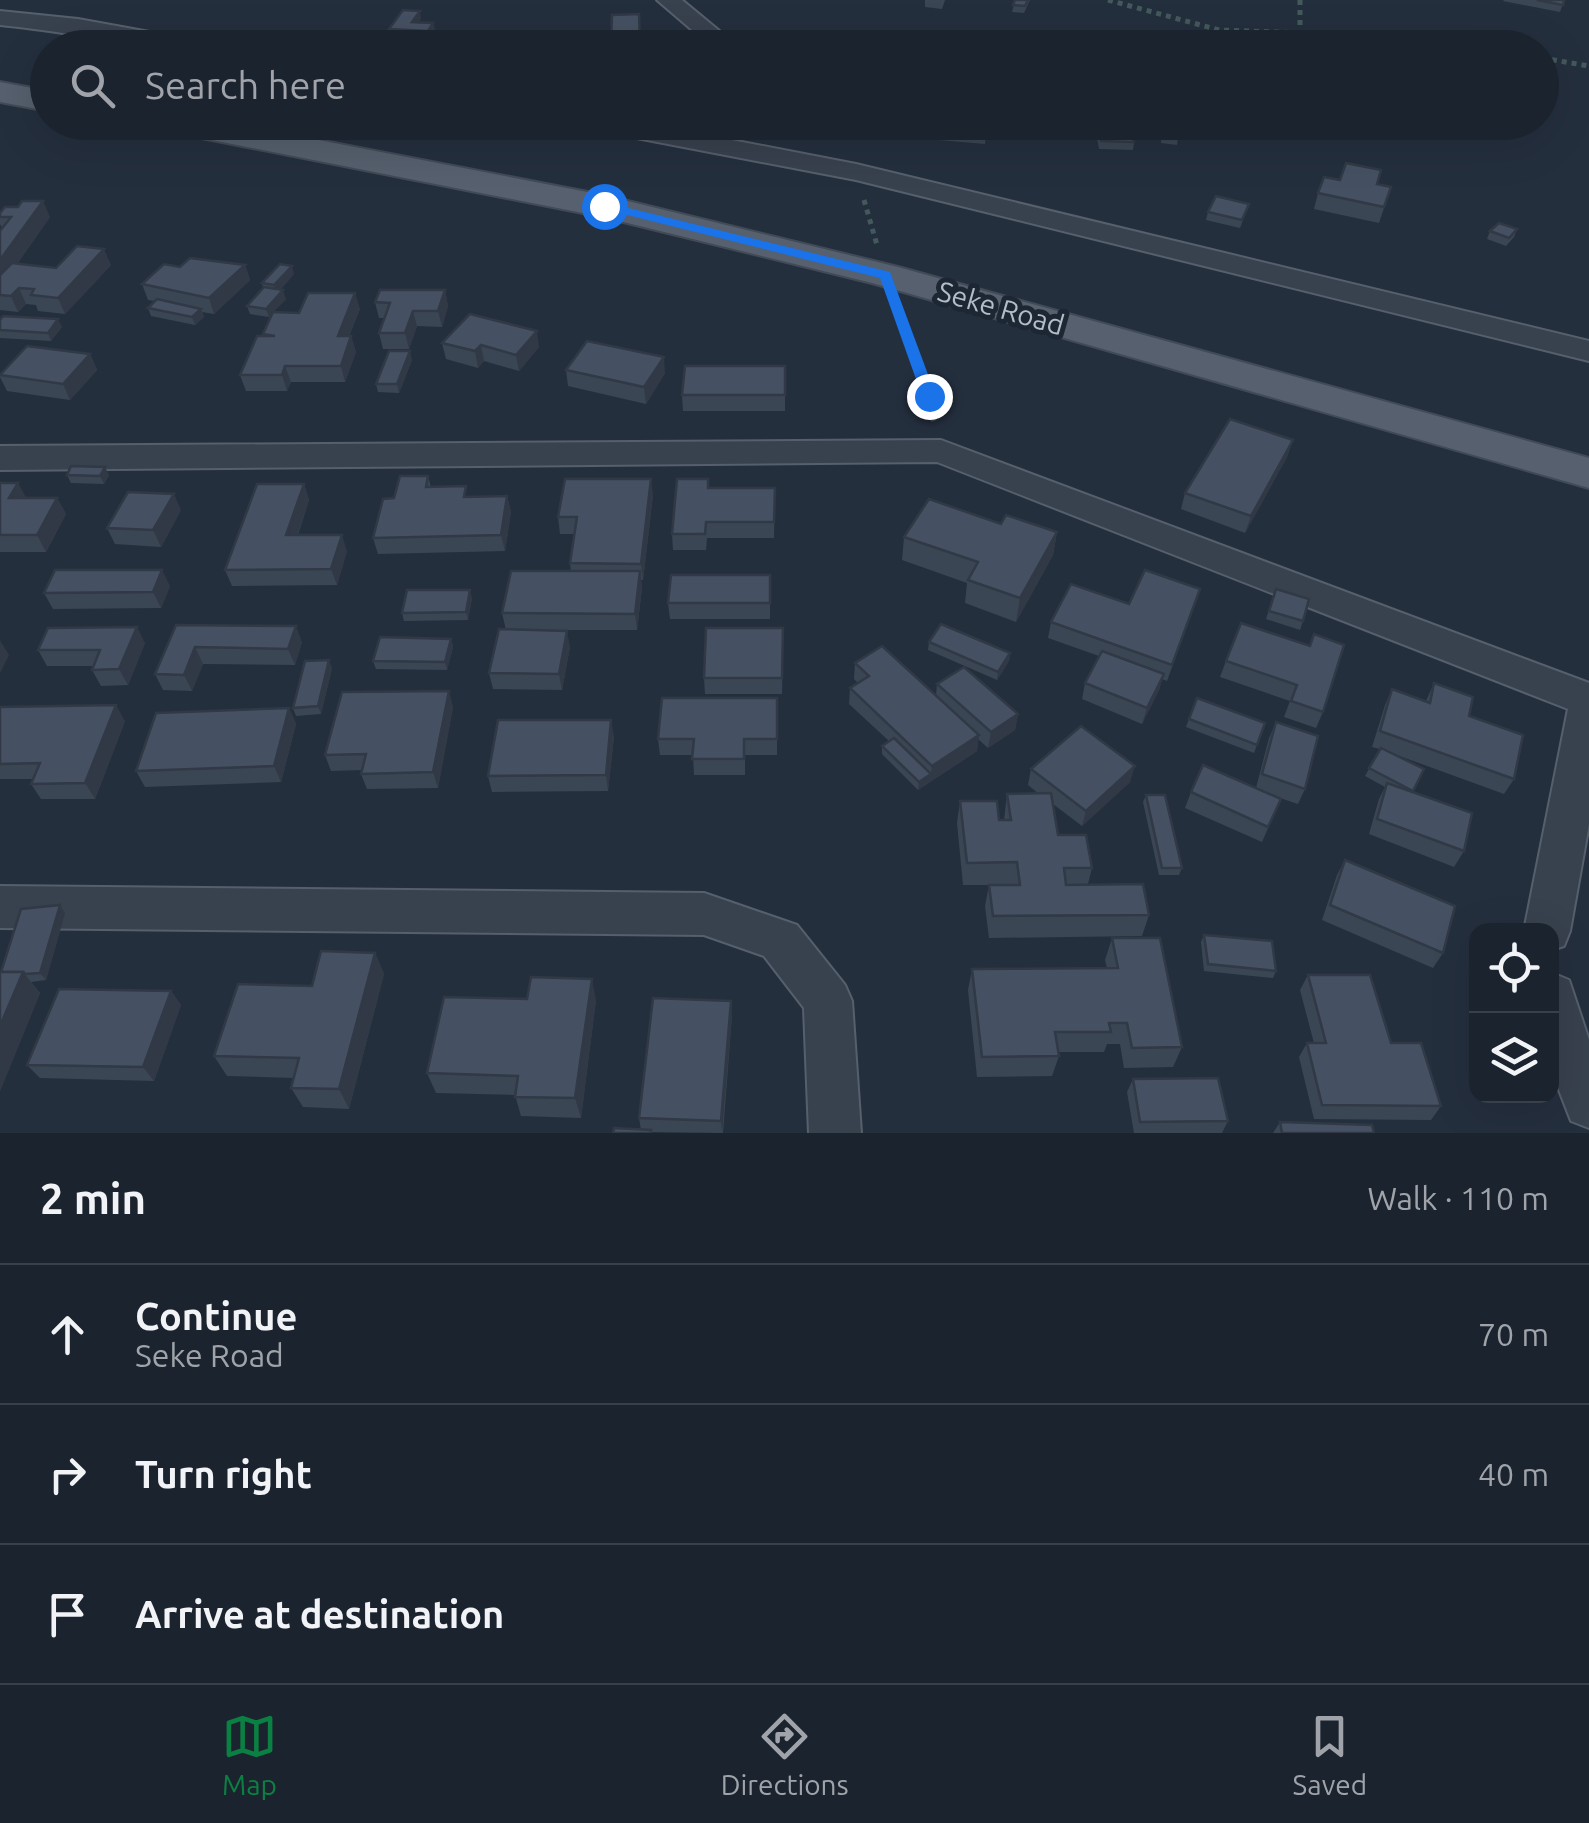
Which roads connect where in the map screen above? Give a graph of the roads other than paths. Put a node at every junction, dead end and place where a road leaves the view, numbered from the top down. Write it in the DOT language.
graph roads {
  1 [pos="668,0"];
  2 [pos="0,18"];
  3 [pos="100,30"];
  4 [pos="706,30"];
  5 [pos="0,92"];
  6 [pos="30,98"];
  7 [pos="264,140"];
  8 [pos="688,140"];
  9 [pos="773,140"];
  10 [pos="766,155"];
  11 [pos="1589,351"];
  12 [pos="0,458"];
  13 [pos="1589,473"];
  14 [pos="1589,702"];
  15 [pos="0,907"];
  16 [pos="1548,923"];
  17 [pos="1555,1013"];
  18 [pos="1589,1104"];
  19 [pos="834,1133"];
  1 -- 4 [label="street"];
  2 -- 3 [label="street"];
  5 -- 6 [label="main road"];
  7 -- 13 [label="main road, Seke Road"];
  8 -- 10 [label="street"];
  9 -- 10 [label="street"];
  10 -- 11 [label="street"];
  12 -- 14 [label="street"];
  14 -- 16 [label="street"];
  15 -- 19 [label="street"];
  17 -- 18 [label="street"];
}
